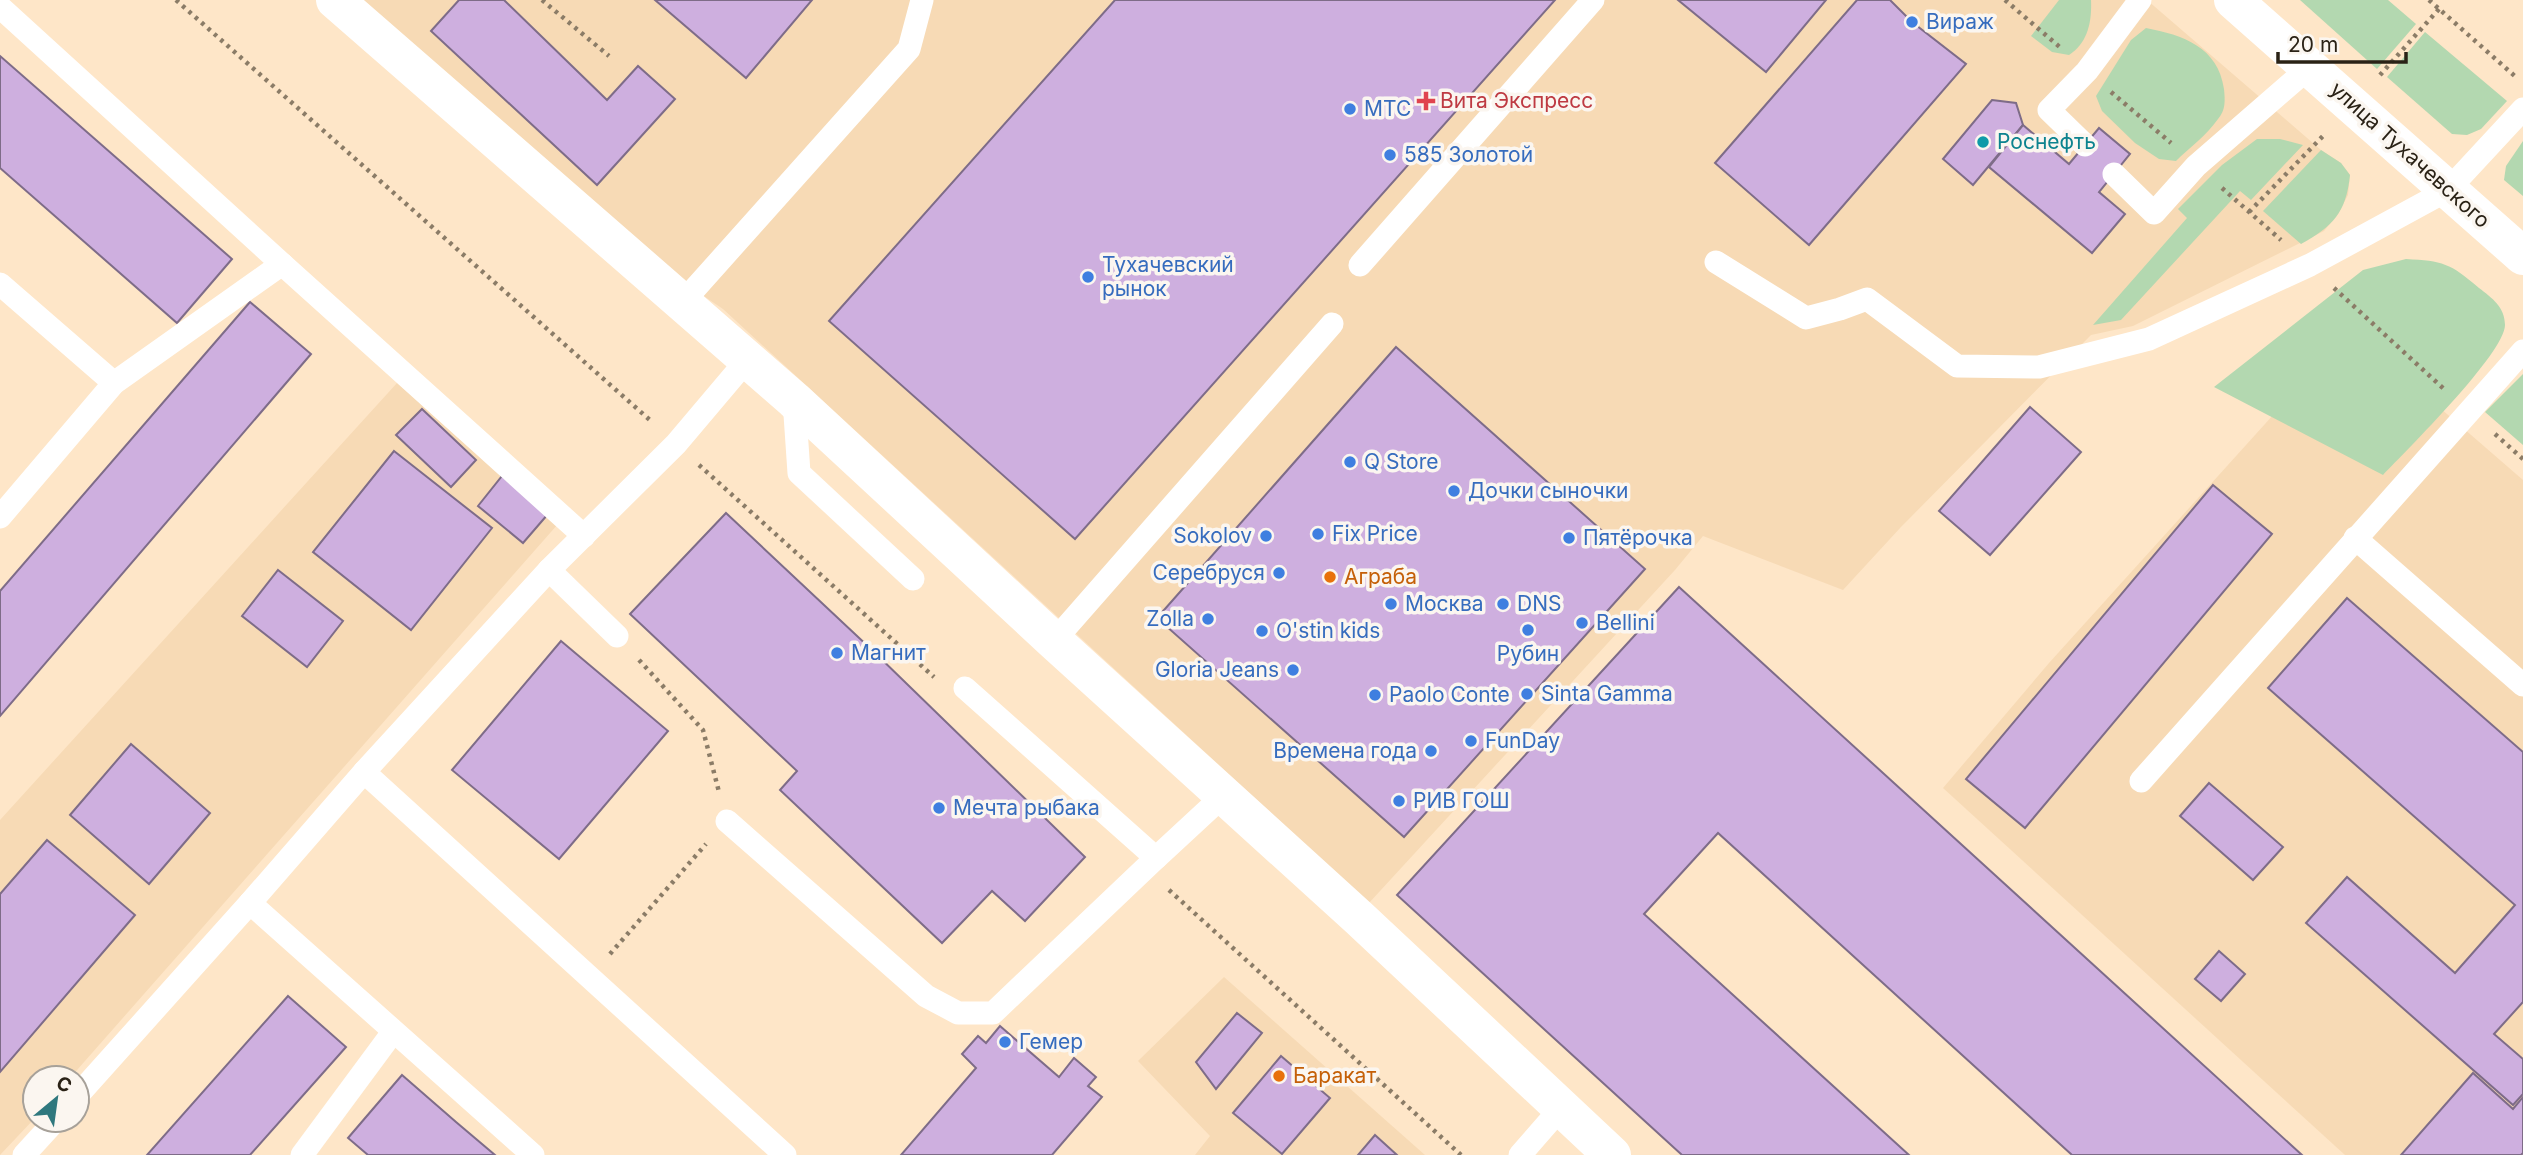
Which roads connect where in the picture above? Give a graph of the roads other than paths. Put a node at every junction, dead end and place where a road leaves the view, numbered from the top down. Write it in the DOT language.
graph roads {
  1 [pos="335,0"];
  2 [pos="922,0"];
  3 [pos="1593,0"];
  4 [pos="2140,0"];
  5 [pos="2233,0"];
  6 [pos="0,7"];
  7 [pos="2310,67"];
  8 [pos="2523,109"];
  9 [pos="2085,145"];
  10 [pos="2114,174"];
  11 [pos="2448,190"];
  12 [pos="2523,256"];
  13 [pos="1716,262"];
  14 [pos="282,264"];
  15 [pos="1360,265"];
  16 [pos="0,284"];
  17 [pos="681,303"];
  18 [pos="1332,324"];
  19 [pos="2523,351"];
  20 [pos="747,360"];
  21 [pos="114,383"];
  22 [pos="794,400"];
  23 [pos="0,517"];
  24 [pos="584,536"];
  25 [pos="2355,538"];
  26 [pos="549,570"];
  27 [pos="913,579"];
  28 [pos="617,636"];
  29 [pos="1054,641"];
  30 [pos="2523,685"];
  31 [pos="965,688"];
  32 [pos="364,772"];
  33 [pos="2141,781"];
  34 [pos="1223,796"];
  35 [pos="727,821"];
  36 [pos="1151,863"];
  37 [pos="250,903"];
  38 [pos="393,1032"];
  39 [pos="91,1080"];
  40 [pos="1561,1108"];
  41 [pos="43,1134"];
  42 [pos="24,1155"];
  43 [pos="302,1155"];
  44 [pos="533,1155"];
  45 [pos="785,1155"];
  46 [pos="1520,1155"];
  47 [pos="1612,1155"];
  1 -- 17 [label="street"];
  2 -- 17 [label="lane"];
  3 -- 15 [label="lane"];
  4 -- 9 [label="lane"];
  5 -- 7 [label="street, улица Тухачевского"];
  6 -- 14 [label="lane"];
  7 -- 10 [label="lane"];
  7 -- 11 [label="street, улица Тухачевского"];
  8 -- 11 [label="lane"];
  11 -- 12 [label="street, улица Тухачевского"];
  11 -- 13 [label="lane"];
  14 -- 21 [label="lane"];
  14 -- 24 [label="lane"];
  16 -- 21 [label="lane"];
  17 -- 20 [label="street"];
  18 -- 29 [label="lane"];
  19 -- 25 [label="lane"];
  20 -- 22 [label="street"];
  20 -- 24 [label="lane"];
  21 -- 23 [label="lane"];
  22 -- 27 [label="lane"];
  22 -- 29 [label="street"];
  24 -- 26 [label="lane"];
  25 -- 30 [label="lane"];
  25 -- 33 [label="lane"];
  26 -- 28 [label="lane"];
  26 -- 32 [label="lane"];
  29 -- 34 [label="street"];
  31 -- 36 [label="lane"];
  32 -- 37 [label="lane"];
  32 -- 45 [label="lane"];
  34 -- 36 [label="lane"];
  34 -- 40 [label="street"];
  35 -- 36 [label="lane"];
  37 -- 38 [label="lane"];
  37 -- 39 [label="lane"];
  38 -- 43 [label="lane"];
  38 -- 44 [label="lane"];
  40 -- 46 [label="lane"];
  40 -- 47 [label="street"];
  41 -- 42 [label="lane"];
}
